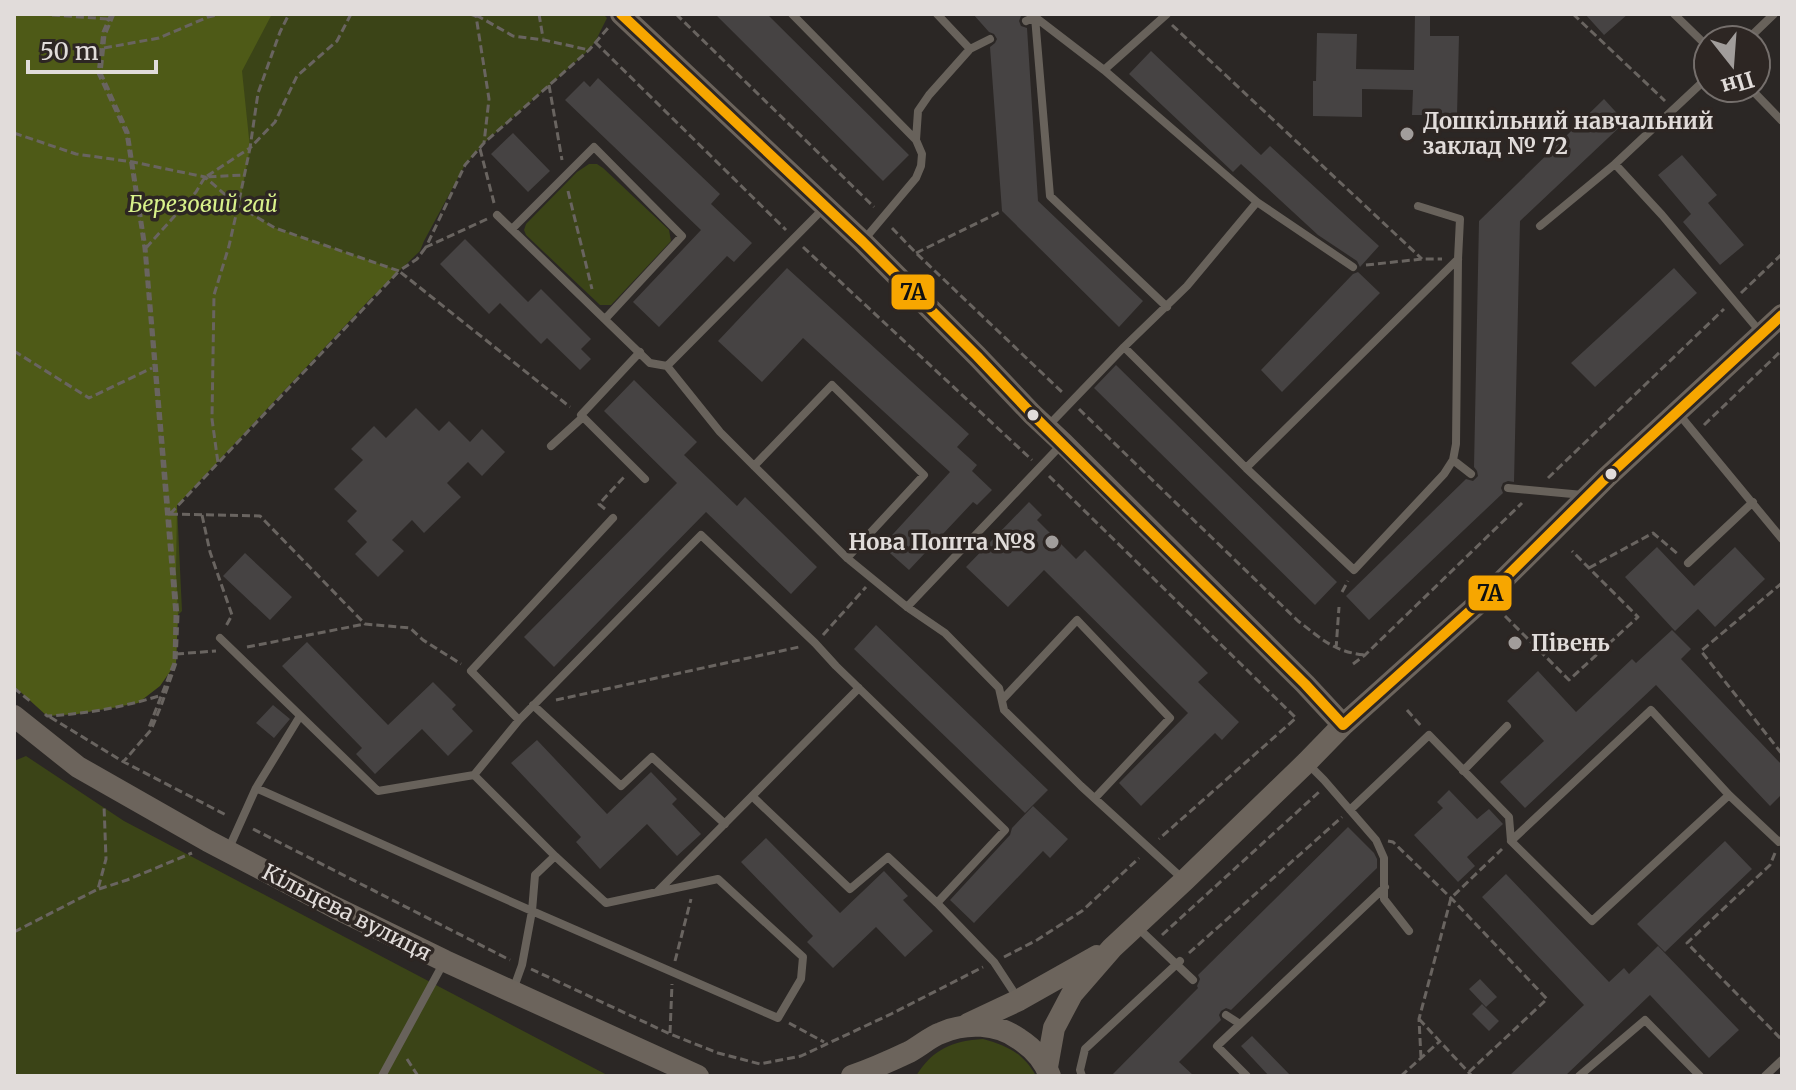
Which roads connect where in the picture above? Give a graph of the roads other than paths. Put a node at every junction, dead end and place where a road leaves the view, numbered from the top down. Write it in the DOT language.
graph roads {
  1 [pos="792,14"];
  2 [pos="937,14"];
  3 [pos="1674,14"];
  4 [pos="1165,15"];
  5 [pos="1032,17"];
  6 [pos="617,18"];
  7 [pos="1692,31"];
  8 [pos="990,39"];
  9 [pos="970,49"];
  10 [pos="1104,70"];
  11 [pos="1692,92"];
  12 [pos="1766,104"];
  13 [pos="1782,121"];
  14 [pos="916,140"];
  15 [pos="1615,164"];
  16 [pos="1257,202"];
  17 [pos="1418,206"];
  18 [pos="825,207"];
  19 [pos="497,215"];
  20 [pos="1540,226"];
  21 [pos="512,229"];
  22 [pos="863,242"];
  23 [pos="1458,259"];
  24 [pos="1357,266"];
  25 [pos="1167,307"];
  26 [pos="1782,315"];
  27 [pos="606,318"];
  28 [pos="1762,334"];
  29 [pos="1124,347"];
  30 [pos="640,352"];
  31 [pos="667,366"];
  32 [pos="1677,412"];
  33 [pos="582,416"];
  34 [pos="1055,435"];
  35 [pos="551,446"];
  36 [pos="1453,460"];
  37 [pos="754,466"];
  38 [pos="1246,468"];
  39 [pos="1471,474"];
  40 [pos="645,479"];
  41 [pos="1508,488"];
  42 [pos="1588,496"];
  43 [pos="1753,502"];
  44 [pos="613,518"];
  45 [pos="1782,539"];
  46 [pos="847,558"];
  47 [pos="1688,563"];
  48 [pos="907,607"];
  49 [pos="220,638"];
  50 [pos="859,688"];
  51 [pos="1002,700"];
  52 [pos="533,705"];
  53 [pos="14,716"];
  54 [pos="300,716"];
  55 [pos="519,720"];
  56 [pos="1343,725"];
  57 [pos="1507,726"];
  58 [pos="1307,762"];
  59 [pos="1463,771"];
  60 [pos="474,775"];
  61 [pos="256,788"];
  62 [pos="1729,795"];
  63 [pos="752,796"];
  64 [pos="1095,798"];
  65 [pos="1350,810"];
  66 [pos="725,824"];
  67 [pos="1511,841"];
  68 [pos="1781,841"];
  69 [pos="218,846"];
  70 [pos="555,856"];
  71 [pos="1185,880"];
  72 [pos="1385,887"];
  73 [pos="657,892"];
  74 [pos="937,903"];
  75 [pos="532,911"];
  76 [pos="1137,926"];
  77 [pos="1409,931"];
  78 [pos="1112,948"];
  79 [pos="445,961"];
  80 [pos="1178,963"];
  81 [pos="1193,980"];
  82 [pos="513,991"];
  83 [pos="1019,1000"];
  84 [pos="1226,1015"];
  85 [pos="1240,1024"];
  86 [pos="963,1026"];
  87 [pos="921,1046"];
  88 [pos="1782,1060"];
  89 [pos="1048,1072"];
  90 [pos="382,1076"];
  91 [pos="698,1076"];
  92 [pos="852,1076"];
  93 [pos="900,1076"];
  94 [pos="1082,1076"];
  95 [pos="1247,1076"];
  96 [pos="1579,1076"];
  97 [pos="1700,1076"];
  98 [pos="1765,1076"];
  1 -- 14 [label="lane"];
  2 -- 9 [label="lane"];
  3 -- 7 [label="lane"];
  4 -- 10 [label="lane"];
  5 -- 10 [label="lane"];
  5 -- 25 [label="lane"];
  6 -- 18 [label="main road"];
  8 -- 9 [label="lane"];
  9 -- 14 [label="lane"];
  10 -- 16 [label="lane"];
  11 -- 15 [label="lane"];
  12 -- 13 [label="lane"];
  14 -- 22 [label="lane"];
  15 -- 20 [label="lane"];
  15 -- 28 [label="lane"];
  16 -- 24 [label="lane"];
  16 -- 25 [label="lane"];
  17 -- 23 [label="lane"];
  18 -- 22 [label="main road"];
  18 -- 31 [label="lane"];
  19 -- 21 [label="lane"];
  21 -- 27 [label="lane"];
  21 -- 27 [label="lane"];
  22 -- 34 [label="main road"];
  23 -- 36 [label="lane"];
  23 -- 38 [label="lane"];
  25 -- 29 [label="lane"];
  26 -- 28 [label="main road"];
  27 -- 30 [label="lane"];
  28 -- 32 [label="main road"];
  29 -- 34 [label="lane"];
  29 -- 38 [label="lane"];
  30 -- 31 [label="lane"];
  30 -- 33 [label="lane"];
  31 -- 37 [label="lane"];
  32 -- 42 [label="main road"];
  32 -- 43 [label="lane"];
  33 -- 35 [label="lane"];
  33 -- 40 [label="lane"];
  34 -- 48 [label="lane"];
  34 -- 56 [label="main road"];
  36 -- 38 [label="lane"];
  36 -- 39 [label="lane"];
  37 -- 46 [label="lane"];
  37 -- 46 [label="lane"];
  41 -- 42 [label="lane"];
  42 -- 56 [label="main road"];
  43 -- 45 [label="lane"];
  43 -- 47 [label="lane"];
  44 -- 55 [label="lane"];
  46 -- 48 [label="lane"];
  48 -- 51 [label="lane"];
  49 -- 54 [label="lane"];
  50 -- 52 [label="lane"];
  50 -- 63 [label="lane"];
  50 -- 74 [label="lane"];
  51 -- 64 [label="lane"];
  51 -- 64 [label="lane"];
  52 -- 55 [label="lane"];
  52 -- 66 [label="lane"];
  53 -- 69 [label="main road, Кільцева вулиця"];
  54 -- 60 [label="lane"];
  54 -- 61 [label="lane"];
  55 -- 60 [label="lane"];
  56 -- 58 [label="main road"];
  57 -- 59 [label="lane"];
  58 -- 65 [label="lane"];
  58 -- 71 [label="main road"];
  59 -- 65 [label="lane"];
  59 -- 67 [label="lane"];
  60 -- 70 [label="lane"];
  61 -- 69 [label="lane"];
  61 -- 75 [label="lane"];
  62 -- 67 [label="lane"];
  62 -- 67 [label="lane"];
  62 -- 68 [label="lane"];
  63 -- 66 [label="lane"];
  63 -- 74 [label="lane"];
  64 -- 71 [label="lane"];
  65 -- 72 [label="lane"];
  66 -- 73 [label="lane"];
  69 -- 79 [label="main road, Кільцева вулиця"];
  70 -- 73 [label="lane"];
  70 -- 75 [label="lane"];
  71 -- 76 [label="main road"];
  72 -- 77 [label="lane"];
  72 -- 85 [label="lane"];
  73 -- 75 [label="lane"];
  74 -- 83 [label="lane"];
  75 -- 82 [label="lane"];
  76 -- 78 [label="main road"];
  76 -- 80 [label="lane"];
  78 -- 83 [label="main road"];
  78 -- 89 [label="main road"];
  79 -- 82 [label="main road, Кільцева вулиця"];
  79 -- 90 [label="lane"];
  80 -- 81 [label="lane"];
  80 -- 94 [label="lane"];
  82 -- 91 [label="main road, Кільцева вулиця"];
  83 -- 86 [label="main road"];
  84 -- 85 [label="lane"];
  85 -- 95 [label="lane"];
  86 -- 87 [label="main road"];
  86 -- 89 [label="main road"];
  87 -- 92 [label="main road"];
  87 -- 93 [label="main road"];
  88 -- 98 [label="lane"];
  96 -- 97 [label="lane"];
}
